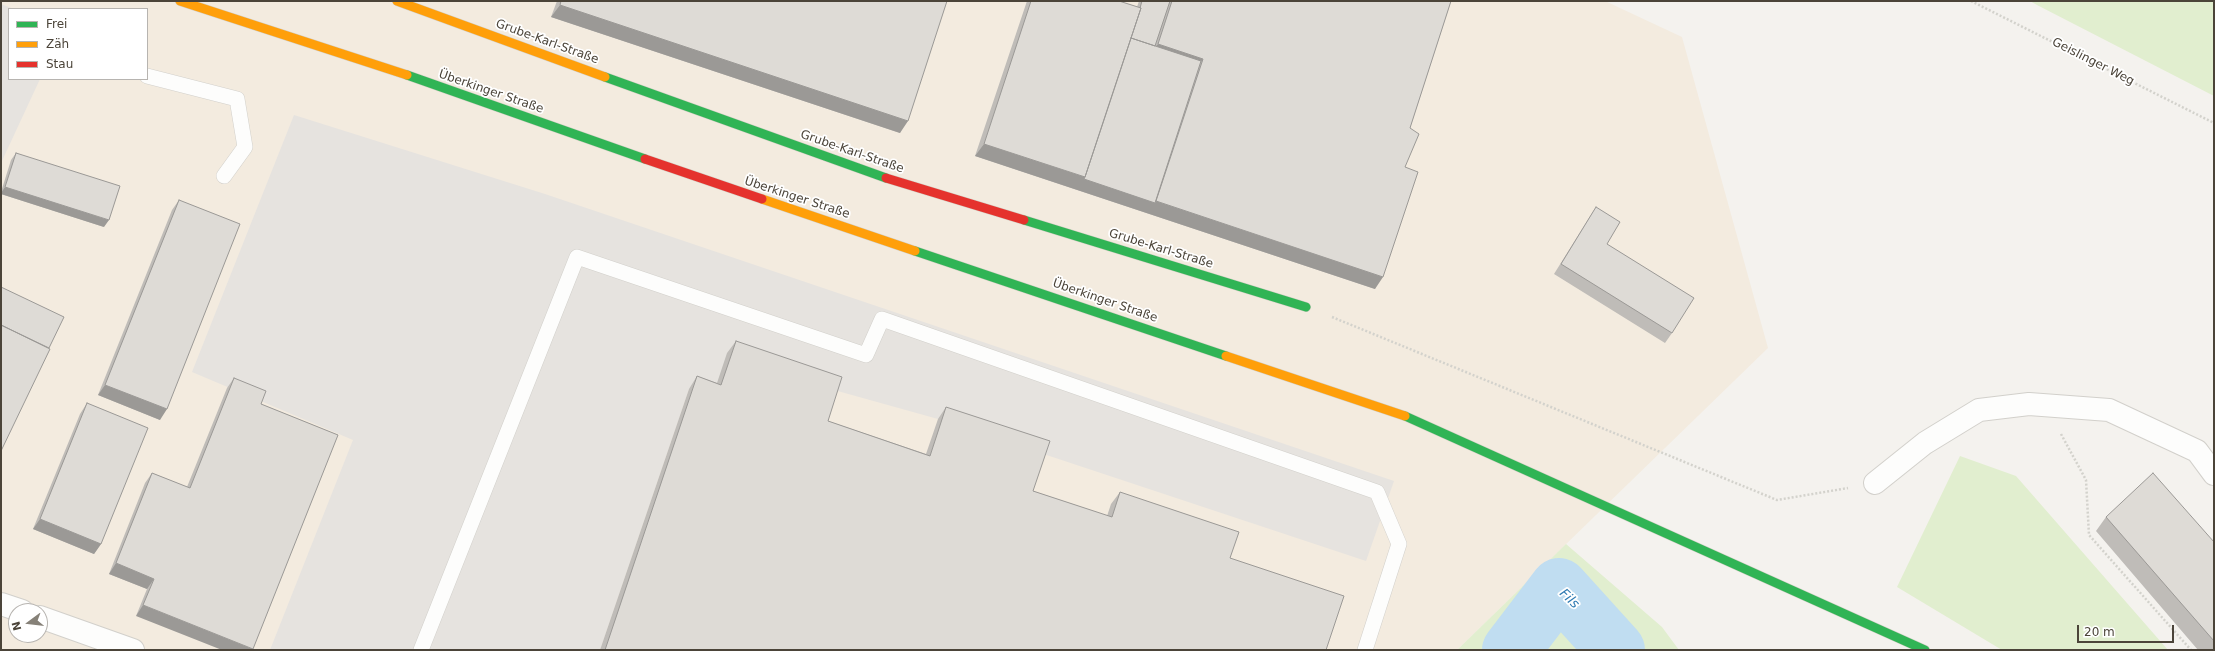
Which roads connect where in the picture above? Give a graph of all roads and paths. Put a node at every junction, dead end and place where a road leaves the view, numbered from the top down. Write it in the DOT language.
graph roads {
  1 [pos="180,1"];
  2 [pos="397,1"];
  3 [pos="1971,1"];
  4 [pos="148,76"];
  5 [pos="2214,123"];
  6 [pos="224,176"];
  7 [pos="1306,306"];
  8 [pos="2051,405"];
  9 [pos="2214,474"];
  10 [pos="1875,483"];
  11 [pos="48,621"];
  12 [pos="96,644"];
  13 [pos="134,650"];
  14 [pos="421,650"];
  15 [pos="1365,650"];
  16 [pos="1925,650"];
  17 [pos="2191,650"];
  1 -- 16 [label="main road, Überkinger Straße"];
  2 -- 7 [label="main road, Grube-Karl-Straße"];
  3 -- 5 [label="path, Geislinger Weg"];
  4 -- 6 [label="lane"];
  7 -- 10 [label="path"];
  8 -- 9 [label="street"];
  8 -- 10 [label="street"];
  8 -- 17 [label="path"];
  11 -- 12 [label="street"];
  12 -- 13 [label="street"];
  14 -- 15 [label="lane"];
}
